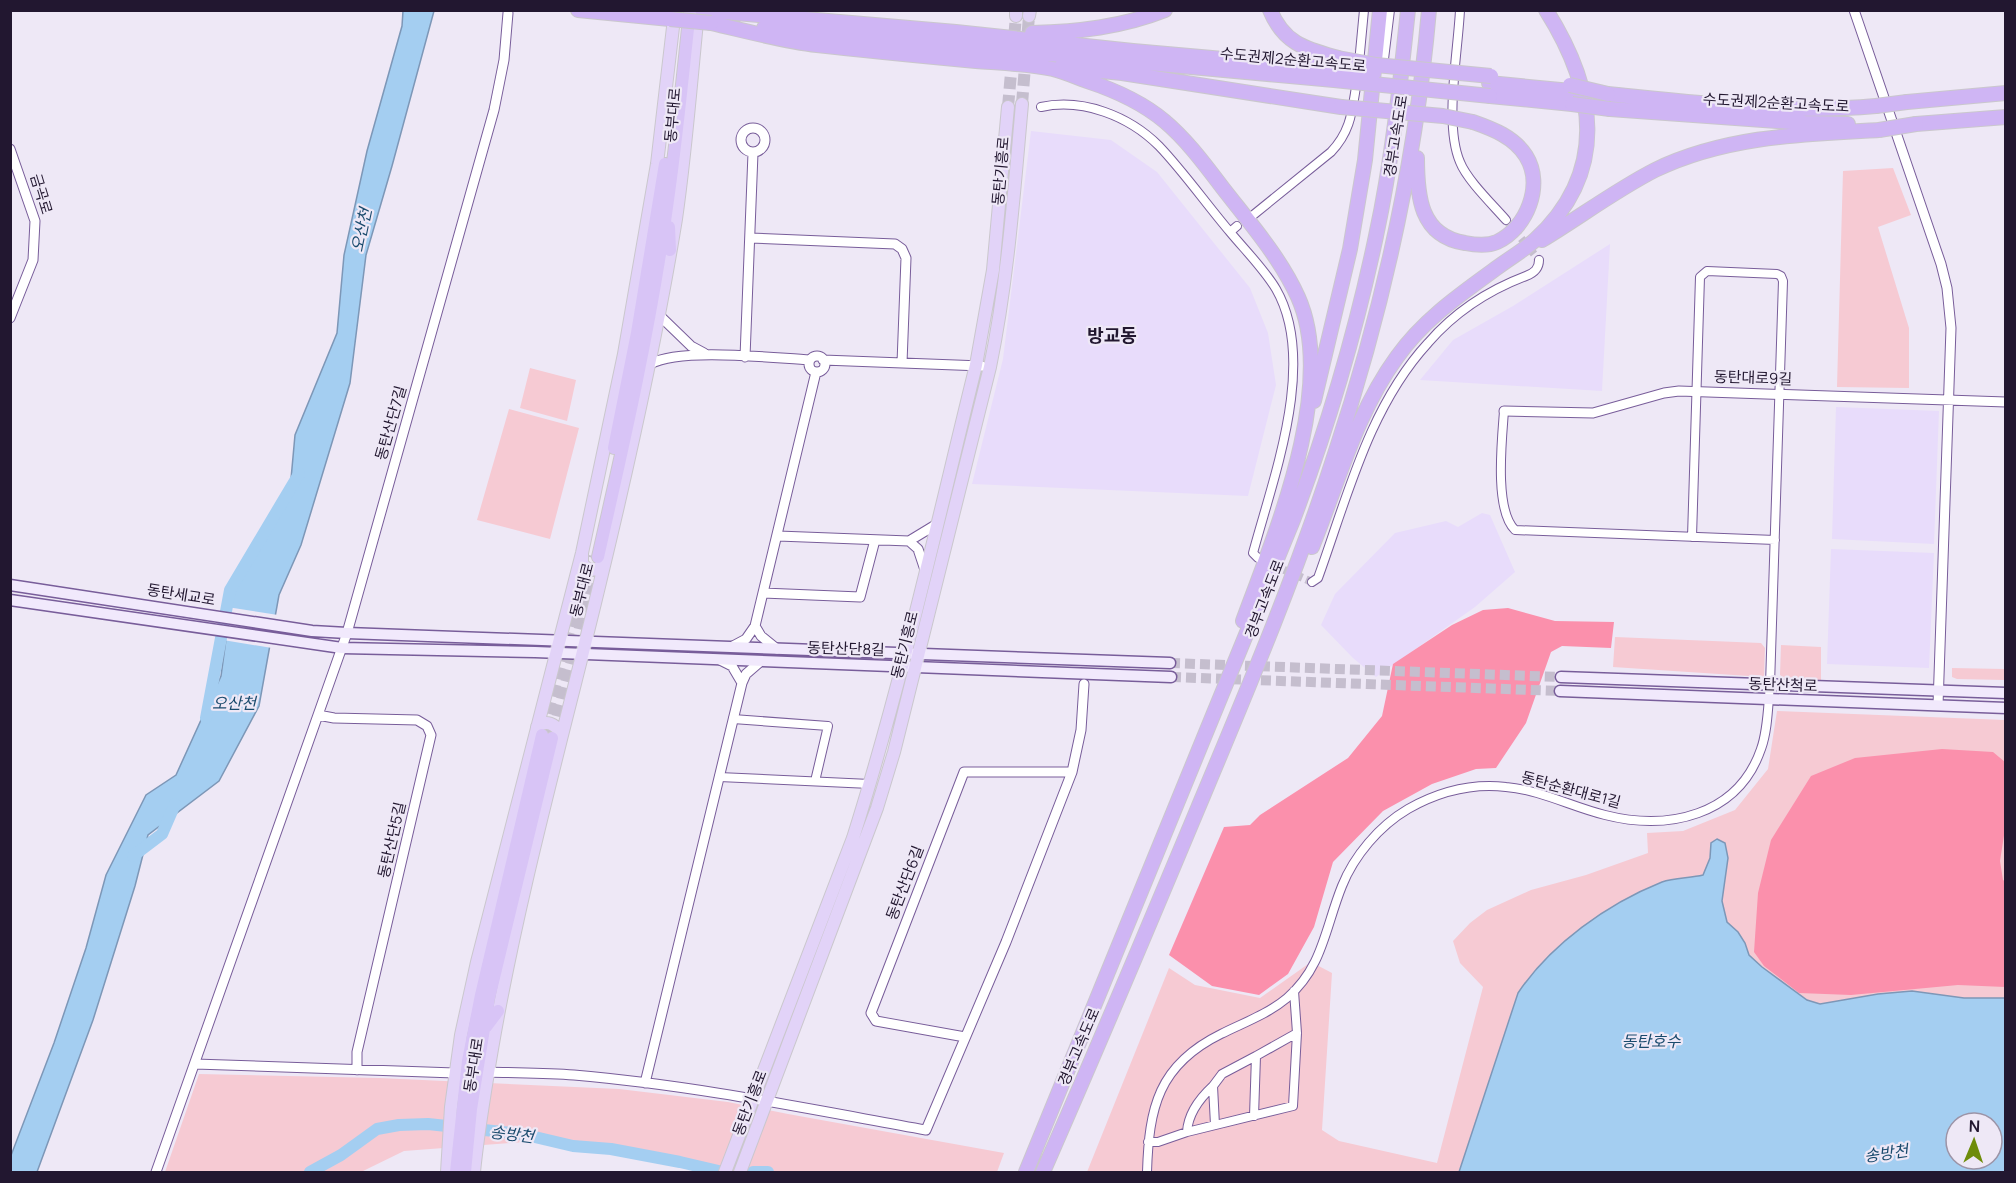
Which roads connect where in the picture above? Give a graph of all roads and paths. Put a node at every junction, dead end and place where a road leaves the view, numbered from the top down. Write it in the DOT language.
graph roads {
  1 [pos="578,10"];
  2 [pos="682,10"];
  3 [pos="690,10"];
  4 [pos="1165,10"];
  5 [pos="1270,10"];
  6 [pos="1364,10"];
  7 [pos="1380,10"];
  8 [pos="1390,10"];
  9 [pos="1408,10"];
  10 [pos="1429,10"];
  11 [pos="1460,10"];
  12 [pos="1546,10"];
  13 [pos="1854,10"];
  14 [pos="508,13"];
  15 [pos="706,14"];
  16 [pos="672,15"];
  17 [pos="956,32"];
  18 [pos="1384,59"];
  19 [pos="1017,64"];
  20 [pos="1336,69"];
  21 [pos="1490,85"];
  22 [pos="1571,93"];
  23 [pos="2006,93"];
  24 [pos="1419,99"];
  25 [pos="1022,104"];
  26 [pos="1008,107"];
  27 [pos="1041,107"];
  28 [pos="2006,117"];
  29 [pos="1879,127"];
  30 [pos="10,148"];
  31 [pos="753,153"];
  32 [pos="662,184"];
  33 [pos="668,202"];
  34 [pos="1252,216"];
  35 [pos="1506,220"];
  36 [pos="1237,226"];
  37 [pos="1230,232"];
  38 [pos="750,238"];
  39 [pos="670,250"];
  40 [pos="1509,259"];
  41 [pos="1539,260"];
  42 [pos="659,315"];
  43 [pos="10,318"];
  44 [pos="624,354"];
  45 [pos="712,356"];
  46 [pos="746,357"];
  47 [pos="810,360"];
  48 [pos="824,360"];
  49 [pos="902,363"];
  50 [pos="650,364"];
  51 [pos="976,365"];
  52 [pos="990,367"];
  53 [pos="816,372"];
  54 [pos="1696,392"];
  55 [pos="1779,394"];
  56 [pos="1949,399"];
  57 [pos="2006,402"];
  58 [pos="1503,411"];
  59 [pos="1296,467"];
  60 [pos="937,524"];
  61 [pos="778,536"];
  62 [pos="1692,537"];
  63 [pos="875,540"];
  64 [pos="1775,540"];
  65 [pos="909,541"];
  66 [pos="593,557"];
  67 [pos="1258,558"];
  68 [pos="925,570"];
  69 [pos="1312,582"];
  70 [pos="10,585"];
  71 [pos="763,593"];
  72 [pos="10,600"];
  73 [pos="755,626"];
  74 [pos="347,633"];
  75 [pos="560,640"];
  76 [pos="585,641"];
  77 [pos="730,647"];
  78 [pos="342,648"];
  79 [pos="777,649"];
  80 [pos="556,653"];
  81 [pos="582,654"];
  82 [pos="717,659"];
  83 [pos="760,661"];
  84 [pos="910,661"];
  85 [pos="1170,663"];
  86 [pos="1254,675"];
  87 [pos="1170,677"];
  88 [pos="1562,677"];
  89 [pos="742,683"];
  90 [pos="1084,684"];
  91 [pos="1770,685"];
  92 [pos="1939,691"];
  93 [pos="1560,692"];
  94 [pos="2006,693"];
  95 [pos="1768,699"];
  96 [pos="1938,705"];
  97 [pos="2006,708"];
  98 [pos="318,715"];
  99 [pos="734,719"];
  100 [pos="548,733"];
  101 [pos="1194,765"];
  102 [pos="1072,772"];
  103 [pos="719,777"];
  104 [pos="816,777"];
  105 [pos="870,784"];
  106 [pos="1294,991"];
  107 [pos="498,1011"];
  108 [pos="483,1031"];
  109 [pos="1297,1033"];
  110 [pos="461,1035"];
  111 [pos="965,1037"];
  112 [pos="1256,1056"];
  113 [pos="195,1064"];
  114 [pos="357,1070"];
  115 [pos="488,1072"];
  116 [pos="455,1073"];
  117 [pos="645,1083"];
  118 [pos="1213,1086"];
  119 [pos="761,1100"];
  120 [pos="466,1107"];
  121 [pos="1254,1116"];
  122 [pos="1215,1125"];
  123 [pos="1187,1132"];
  124 [pos="464,1136"];
  125 [pos="1148,1142"];
  126 [pos="156,1173"];
  127 [pos="447,1173"];
  128 [pos="456,1173"];
  129 [pos="465,1173"];
  130 [pos="474,1173"];
  131 [pos="725,1173"];
  132 [pos="740,1173"];
  133 [pos="1026,1173"];
  134 [pos="1043,1173"];
  135 [pos="1147,1173"];
  1 -- 16 [label="highway, 수도권제2순환고속도로"];
  2 -- 32 [label="highway, 동부대로"];
  3 -- 33 [label="highway, 동부대로"];
  4 -- 17 [label="highway"];
  5 -- 20 [label="highway"];
  6 -- 34 [label="street"];
  7 -- 59 [label="highway"];
  8 -- 18 [label="street"];
  9 -- 101 [label="highway, 경부고속도로"];
  10 -- 24 [label="highway, 경부고속도로"];
  11 -- 35 [label="street"];
  12 -- 40 [label="highway"];
  13 -- 56 [label="street"];
  14 -- 74 [label="street, 동탄산단7길"];
  15 -- 16 [label="highway, 수도권제2순환고속도로, bridge"];
  15 -- 17 [label="highway, 수도권제2순환고속도로"];
  15 -- 19 [label="highway"];
  15 -- 20 [label="highway, 수도권제2순환고속도로"];
  15 -- 39 [label="main road, 동부대로"];
  16 -- 44 [label="main road, 동부대로"];
  17 -- 20 [label="highway, 수도권제2순환고속도로"];
  19 -- 24 [label="highway, bridge"];
  19 -- 59 [label="highway"];
  20 -- 21 [label="highway, 수도권제2순환고속도로, bridge"];
  20 -- 21 [label="highway, bridge"];
  21 -- 22 [label="highway"];
  21 -- 22 [label="highway, 수도권제2순환고속도로"];
  22 -- 23 [label="highway, 수도권제2순환고속도로, bridge"];
  22 -- 29 [label="highway, 수도권제2순환고속도로, bridge"];
  24 -- 86 [label="highway, 경부고속도로"];
  25 -- 52 [label="main road, 동탄기흥로"];
  26 -- 51 [label="main road, 동탄기흥로"];
  27 -- 37 [label="street"];
  28 -- 29 [label="highway, bridge"];
  29 -- 40 [label="highway"];
  30 -- 43 [label="street, 금곡로"];
  31 -- 38 [label="street"];
  32 -- 44 [label="highway"];
  32 -- 66 [label="highway, 동부대로"];
  33 -- 39 [label="highway"];
  33 -- 66 [label="highway, 동부대로"];
  36 -- 37 [label="street"];
  37 -- 67 [label="street"];
  38 -- 46 [label="street"];
  38 -- 49 [label="street"];
  39 -- 42 [label="main road, 동부대로"];
  40 -- 86 [label="highway"];
  41 -- 69 [label="street"];
  42 -- 45 [label="street"];
  42 -- 50 [label="main road, 동부대로"];
  44 -- 66 [label="main road, 동부대로"];
  45 -- 46 [label="street"];
  45 -- 50 [label="street"];
  46 -- 47 [label="street"];
  47 -- 48 [label="street"];
  47 -- 53 [label="street"];
  48 -- 49 [label="street"];
  48 -- 53 [label="street"];
  49 -- 51 [label="street"];
  50 -- 66 [label="main road, 동부대로"];
  51 -- 52 [label="street"];
  51 -- 60 [label="main road, 동탄기흥로"];
  52 -- 84 [label="main road, 동탄기흥로"];
  53 -- 61 [label="street"];
  54 -- 55 [label="street, 동탄대로9길"];
  54 -- 55 [label="street, 동탄순환대로1길"];
  54 -- 58 [label="street, 동탄대로9길"];
  54 -- 62 [label="street"];
  55 -- 56 [label="street, 동탄대로9길"];
  55 -- 64 [label="street, 동탄순환대로1길"];
  56 -- 57 [label="street, 동탄대로9길"];
  56 -- 92 [label="street"];
  58 -- 62 [label="street"];
  59 -- 101 [label="highway"];
  60 -- 65 [label="street"];
  60 -- 68 [label="main road, 동탄기흥로"];
  61 -- 63 [label="street"];
  61 -- 71 [label="street"];
  62 -- 64 [label="street"];
  63 -- 65 [label="street"];
  63 -- 71 [label="street"];
  64 -- 91 [label="street, 동탄순환대로1길"];
  65 -- 68 [label="street"];
  66 -- 75 [label="main road, 동부대로"];
  66 -- 76 [label="main road, 동부대로"];
  68 -- 84 [label="main road, 동탄기흥로"];
  70 -- 74 [label="main road, 동탄세교로"];
  71 -- 73 [label="street"];
  72 -- 78 [label="main road, 동탄세교로"];
  73 -- 77 [label="street"];
  73 -- 79 [label="street"];
  74 -- 75 [label="main road"];
  74 -- 78 [label="street, 동탄산단7길"];
  75 -- 76 [label="main road, 동탄산단8길"];
  75 -- 80 [label="main road, 동부대로"];
  76 -- 77 [label="main road, 동탄산단8길"];
  76 -- 81 [label="main road, 동부대로"];
  77 -- 79 [label="main road, 동탄산단8길"];
  78 -- 80 [label="main road"];
  78 -- 98 [label="street"];
  79 -- 84 [label="main road, 동탄산단8길"];
  80 -- 81 [label="main road, 동탄산단8길"];
  80 -- 100 [label="main road, 동부대로"];
  81 -- 82 [label="main road, 동탄산단8길"];
  81 -- 100 [label="main road, 동부대로"];
  82 -- 83 [label="main road, 동탄산단8길"];
  82 -- 89 [label="street"];
  83 -- 84 [label="main road, 동탄산단8길"];
  83 -- 89 [label="street"];
  84 -- 85 [label="main road, 동탄산단8길"];
  84 -- 87 [label="main road, 동탄산단8길"];
  84 -- 105 [label="main road, 동탄기흥로"];
  84 -- 119 [label="main road, 동탄기흥로"];
  86 -- 134 [label="highway, 경부고속도로"];
  88 -- 91 [label="main road, 동탄산척로"];
  89 -- 99 [label="street"];
  90 -- 102 [label="street"];
  91 -- 92 [label="main road, 동탄산척로"];
  91 -- 95 [label="street, 동탄순환대로1길"];
  92 -- 94 [label="main road, 동탄산척로"];
  92 -- 96 [label="street"];
  93 -- 95 [label="main road, 동탄산척로"];
  95 -- 96 [label="main road, 동탄산척로"];
  95 -- 106 [label="street, 동탄순환대로1길"];
  96 -- 97 [label="main road, 동탄산척로"];
  98 -- 113 [label="street"];
  98 -- 114 [label="street, 동탄산단5길"];
  99 -- 103 [label="street"];
  99 -- 104 [label="street"];
  100 -- 107 [label="main road, 동부대로"];
  100 -- 108 [label="highway, 동부대로"];
  100 -- 110 [label="main road, 동부대로"];
  100 -- 120 [label="highway, 동부대로"];
  101 -- 133 [label="highway, 경부고속도로"];
  102 -- 111 [label="street"];
  102 -- 111 [label="street, 동탄산단6길"];
  103 -- 105 [label="street"];
  103 -- 117 [label="street"];
  105 -- 119 [label="main road, 동탄기흥로"];
  106 -- 109 [label="street"];
  106 -- 125 [label="street, 동탄순환대로1길"];
  107 -- 108 [label="highway"];
  107 -- 115 [label="main road, 동부대로"];
  108 -- 120 [label="highway, 동부대로"];
  109 -- 112 [label="street"];
  109 -- 121 [label="street"];
  110 -- 116 [label="main road, 동부대로"];
  110 -- 120 [label="highway"];
  111 -- 119 [label="street"];
  112 -- 118 [label="street"];
  112 -- 121 [label="street"];
  113 -- 114 [label="street"];
  113 -- 126 [label="street"];
  114 -- 116 [label="street"];
  115 -- 117 [label="street"];
  115 -- 120 [label="main road, 동부대로"];
  116 -- 120 [label="main road, 동부대로"];
  117 -- 119 [label="street"];
  118 -- 122 [label="street"];
  118 -- 123 [label="street"];
  119 -- 131 [label="main road, 동탄기흥로"];
  119 -- 132 [label="main road, 동탄기흥로"];
  120 -- 124 [label="highway, 동부대로"];
  120 -- 124 [label="main road, 동부대로"];
  121 -- 122 [label="street"];
  122 -- 123 [label="street"];
  123 -- 125 [label="street"];
  124 -- 127 [label="main road, 동부대로"];
  124 -- 128 [label="highway, 동부대로"];
  124 -- 129 [label="highway, 동부대로"];
  124 -- 130 [label="main road, 동부대로"];
  125 -- 135 [label="street, 동탄순환대로1길"];
}
